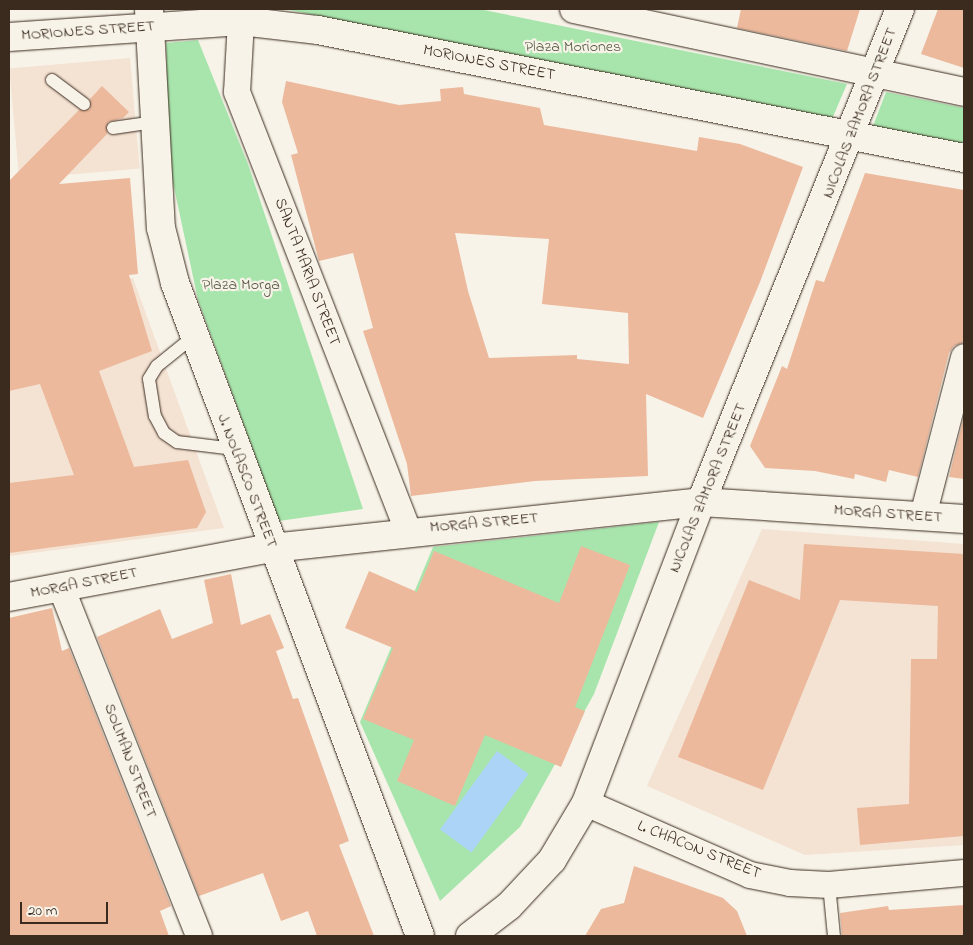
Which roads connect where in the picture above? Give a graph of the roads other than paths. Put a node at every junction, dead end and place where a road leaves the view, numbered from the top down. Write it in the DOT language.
graph roads {
  1 [pos="574,9"];
  2 [pos="900,9"];
  3 [pos="242,15"];
  4 [pos="149,17"];
  5 [pos="9,37"];
  6 [pos="875,72"];
  7 [pos="52,80"];
  8 [pos="964,92"];
  9 [pos="84,104"];
  10 [pos="154,122"];
  11 [pos="113,128"];
  12 [pos="853,133"];
  13 [pos="964,158"];
  14 [pos="193,337"];
  15 [pos="964,357"];
  16 [pos="234,449"];
  17 [pos="701,502"];
  18 [pos="923,516"];
  19 [pos="964,519"];
  20 [pos="408,530"];
  21 [pos="272,548"];
  22 [pos="62,587"];
  23 [pos="9,597"];
  24 [pos="586,803"];
  25 [pos="964,873"];
  26 [pos="829,885"];
  27 [pos="199,936"];
  28 [pos="420,936"];
  29 [pos="470,936"];
  30 [pos="834,936"];
  1 -- 6 [label="street"];
  2 -- 6 [label="street, NICOLAS ZAMORA STREET"];
  3 -- 4 [label="street, MORIONES STREET"];
  3 -- 12 [label="street, MORIONES STREET"];
  3 -- 20 [label="street, SANTA MARIA STREET"];
  4 -- 5 [label="street, MORIONES STREET"];
  4 -- 10 [label="street, J. NOLASCO STREET"];
  6 -- 8 [label="street"];
  6 -- 12 [label="street, NICOLAS ZAMORA STREET"];
  7 -- 9 [label="lane"];
  10 -- 11 [label="lane"];
  10 -- 14 [label="street, J. NOLASCO STREET"];
  12 -- 13 [label="street, MORIONES STREET"];
  12 -- 17 [label="street, NICOLAS ZAMORA STREET"];
  14 -- 16 [label="street, J. NOLASCO STREET"];
  14 -- 16 [label="lane"];
  15 -- 18 [label="street"];
  16 -- 21 [label="street, J. NOLASCO STREET"];
  17 -- 18 [label="street, MORGA STREET"];
  17 -- 20 [label="street, MORGA STREET"];
  17 -- 24 [label="street, NICOLAS ZAMORA STREET"];
  18 -- 19 [label="street, MORGA STREET"];
  20 -- 21 [label="street, MORGA STREET"];
  21 -- 22 [label="street, MORGA STREET"];
  21 -- 28 [label="street, J. NOLASCO STREET"];
  22 -- 23 [label="street, MORGA STREET"];
  22 -- 27 [label="street, SOLIMAN STREET"];
  24 -- 26 [label="street, L. CHACON STREET"];
  24 -- 29 [label="street, NICOLAS ZAMORA STREET"];
  25 -- 26 [label="street, L. CHACON STREET"];
  26 -- 30 [label="lane"];
}
